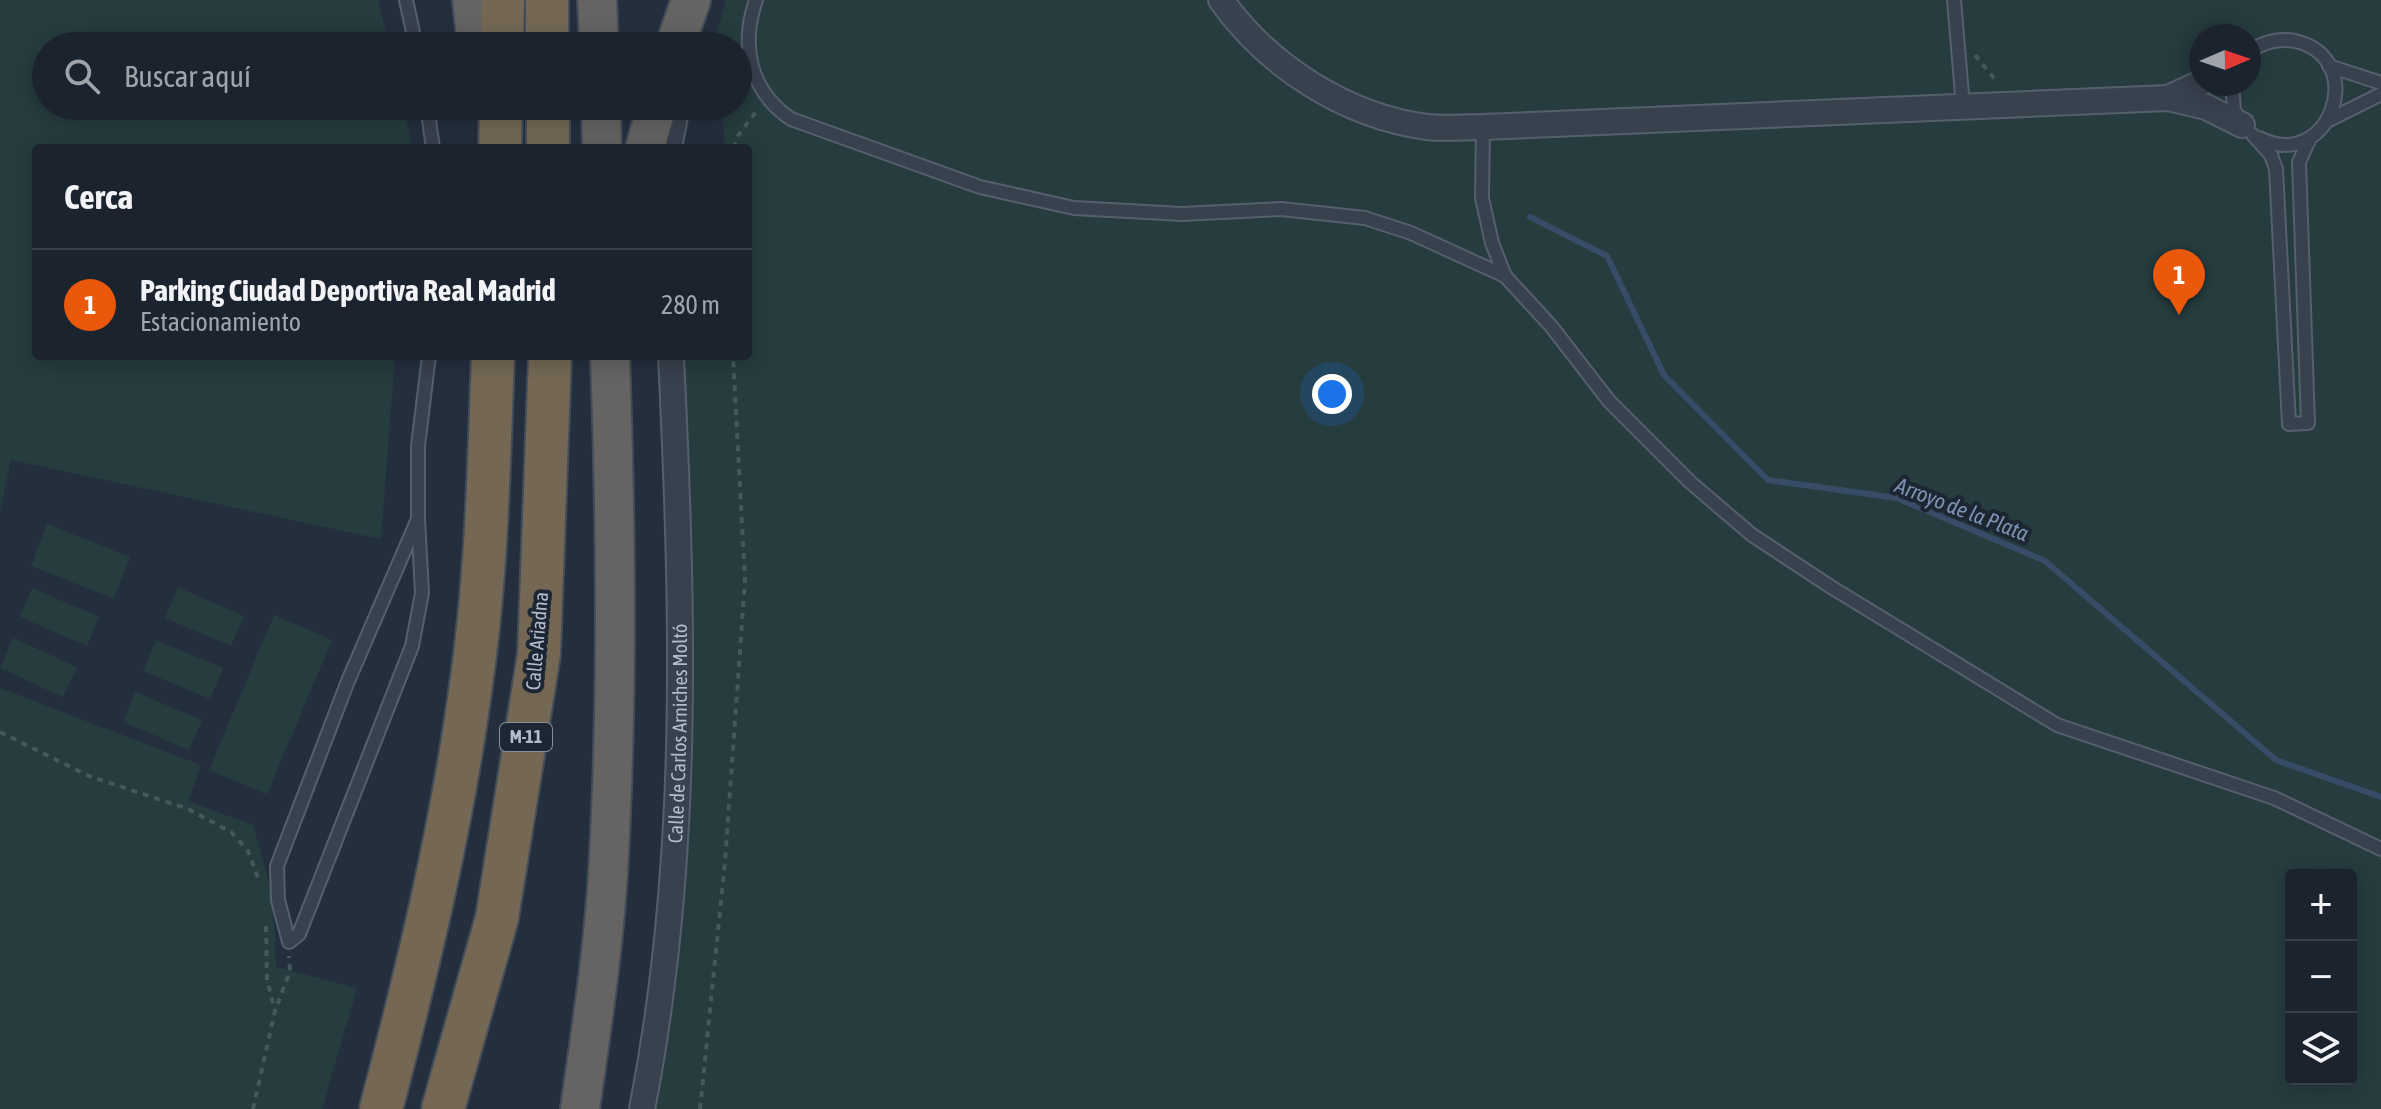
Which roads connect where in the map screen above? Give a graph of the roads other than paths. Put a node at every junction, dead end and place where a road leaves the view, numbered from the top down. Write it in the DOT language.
graph roads {
  1 [pos="406,0"];
  2 [pos="472,0"];
  3 [pos="503,0"];
  4 [pos="547,0"];
  5 [pos="597,0"];
  6 [pos="691,0"];
  7 [pos="707,0"];
  8 [pos="756,0"];
  9 [pos="1221,0"];
  10 [pos="1954,0"];
  11 [pos="413,32"];
  12 [pos="475,32"];
  13 [pos="502,32"];
  14 [pos="547,32"];
  15 [pos="598,32"];
  16 [pos="680,32"];
  17 [pos="698,32"];
  18 [pos="749,32"];
  19 [pos="2261,46"];
  20 [pos="2329,66"];
  21 [pos="752,67"];
  22 [pos="2381,83"];
  23 [pos="2189,88"];
  24 [pos="2381,94"];
  25 [pos="2233,96"];
  26 [pos="2168,98"];
  27 [pos="1963,106"];
  28 [pos="429,120"];
  29 [pos="487,120"];
  30 [pos="501,120"];
  31 [pos="548,120"];
  32 [pos="601,120"];
  33 [pos="653,120"];
  34 [pos="674,120"];
  35 [pos="2327,121"];
  36 [pos="1483,127"];
  37 [pos="2248,130"];
  38 [pos="2310,138"];
  39 [pos="432,144"];
  40 [pos="490,144"];
  41 [pos="500,144"];
  42 [pos="548,144"];
  43 [pos="602,144"];
  44 [pos="646,144"];
  45 [pos="670,144"];
  46 [pos="1505,276"];
  47 [pos="429,360"];
  48 [pos="493,360"];
  49 [pos="550,360"];
  50 [pos="610,360"];
  51 [pos="618,360"];
  52 [pos="671,360"];
  53 [pos="612,411"];
  54 [pos="418,519"];
  55 [pos="2381,849"];
  56 [pos="381,1109"];
  57 [pos="443,1109"];
  58 [pos="580,1109"];
  59 [pos="642,1109"];
  1 -- 11 [label="lane"];
  2 -- 12 [label="highway"];
  3 -- 13 [label="highway"];
  4 -- 14 [label="highway"];
  5 -- 15 [label="highway"];
  6 -- 16 [label="highway"];
  7 -- 17 [label="street"];
  8 -- 18 [label="lane"];
  9 -- 36 [label="street"];
  10 -- 27 [label="lane"];
  19 -- 20 [label="lane"];
  20 -- 22 [label="lane"];
  20 -- 35 [label="lane"];
  21 -- 46 [label="lane"];
  23 -- 26 [label="street"];
  24 -- 35 [label="lane"];
  25 -- 37 [label="lane"];
  26 -- 27 [label="street"];
  26 -- 37 [label="street"];
  27 -- 36 [label="street"];
  28 -- 39 [label="lane"];
  29 -- 40 [label="highway"];
  30 -- 41 [label="highway"];
  31 -- 42 [label="highway"];
  32 -- 43 [label="highway"];
  33 -- 44 [label="highway"];
  34 -- 45 [label="street"];
  35 -- 38 [label="lane"];
  36 -- 46 [label="lane"];
  37 -- 38 [label="lane"];
  37 -- 38 [label="lane"];
  46 -- 55 [label="lane"];
  47 -- 54 [label="lane"];
  48 -- 56 [label="highway"];
  49 -- 57 [label="highway, Calle Ariadna / M-11"];
  50 -- 53 [label="highway"];
  51 -- 53 [label="highway"];
  52 -- 59 [label="street, Calle de Carlos Arniches Moltó"];
  53 -- 58 [label="highway"];
  54 -- 54 [label="lane"];
}
